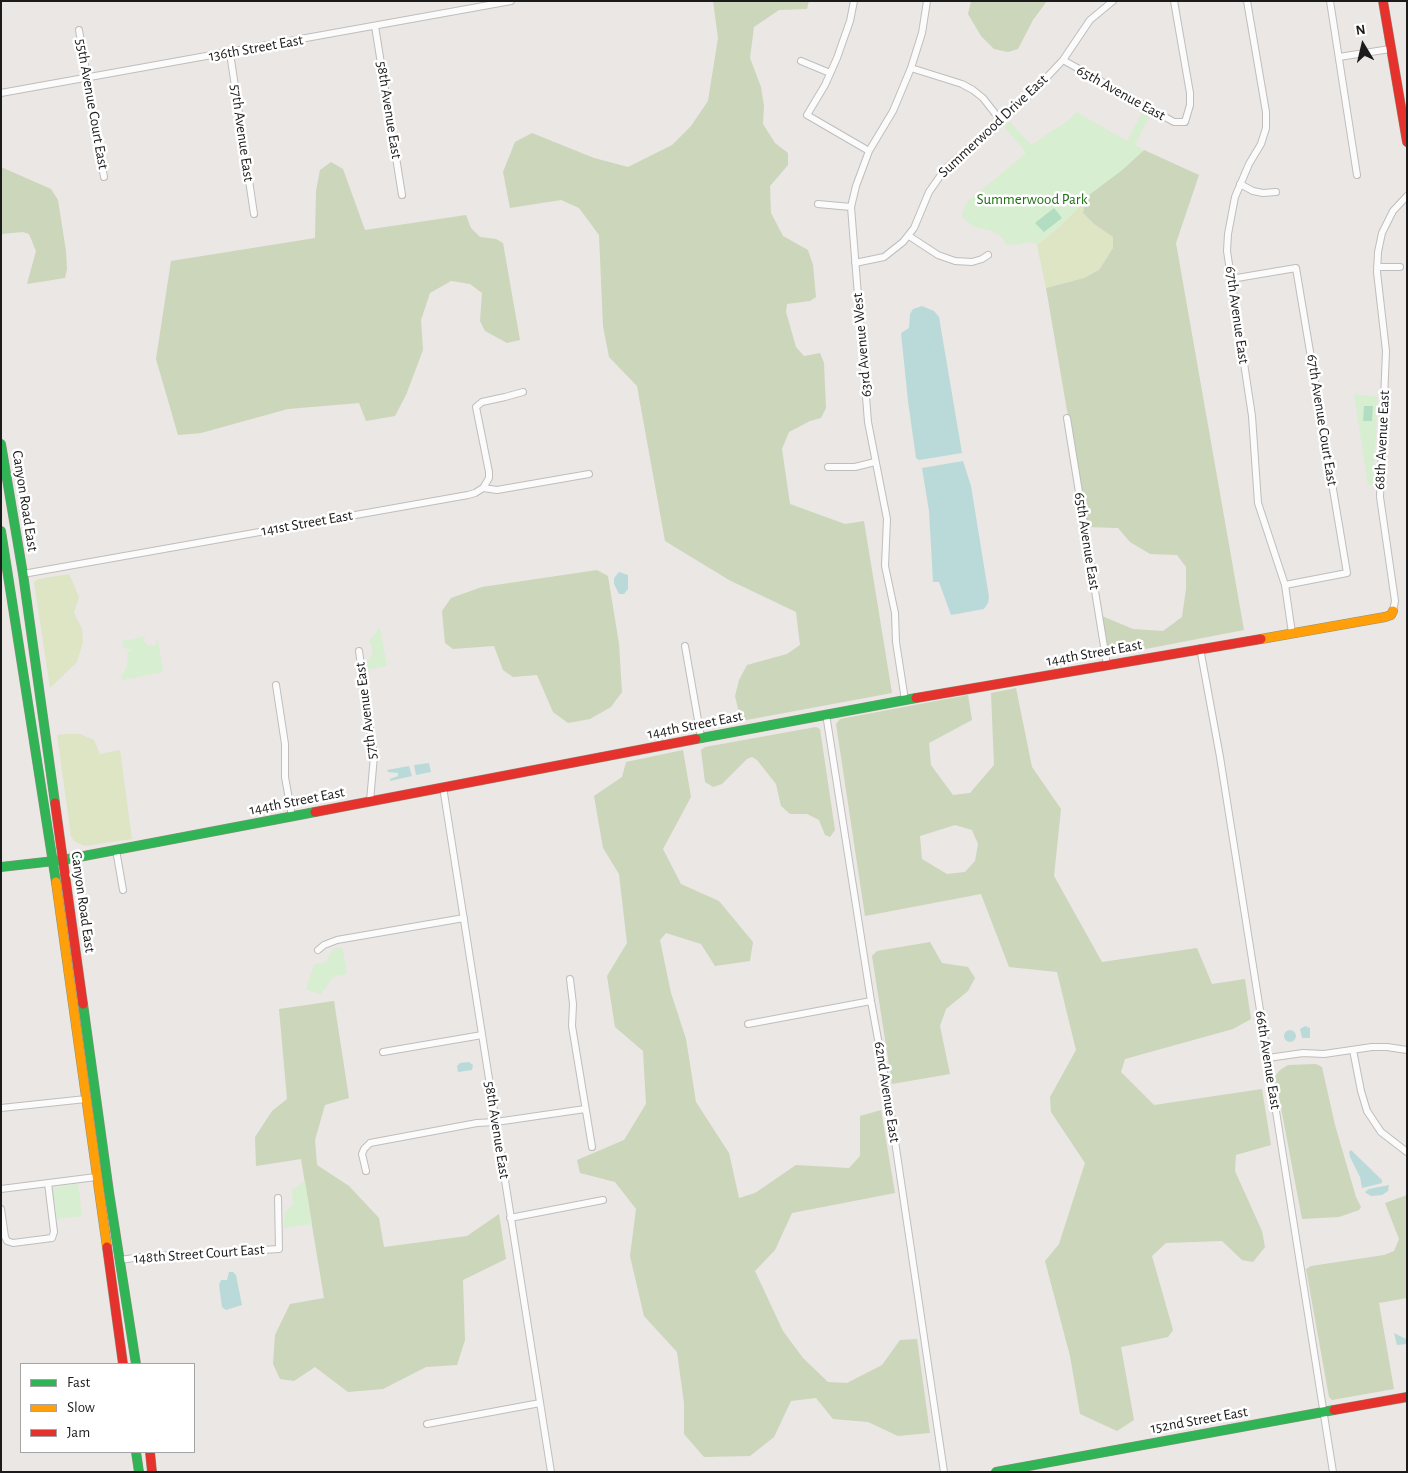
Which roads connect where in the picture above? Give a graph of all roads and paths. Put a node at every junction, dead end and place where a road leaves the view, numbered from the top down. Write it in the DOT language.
graph roads {
  1 [pos="511,1"];
  2 [pos="854,1"];
  3 [pos="927,1"];
  4 [pos="1113,1"];
  5 [pos="1174,1"];
  6 [pos="1247,1"];
  7 [pos="1330,1"];
  8 [pos="1382,1"];
  9 [pos="375,26"];
  10 [pos="80,30"];
  11 [pos="1390,49"];
  12 [pos="230,53"];
  13 [pos="1339,57"];
  14 [pos="1062,60"];
  15 [pos="801,61"];
  16 [pos="910,68"];
  17 [pos="830,73"];
  18 [pos="89,78"];
  19 [pos="1,92"];
  20 [pos="1001,121"];
  21 [pos="1407,142"];
  22 [pos="869,151"];
  23 [pos="1358,175"];
  24 [pos="104,177"];
  25 [pos="1240,184"];
  26 [pos="1276,192"];
  27 [pos="402,195"];
  28 [pos="1407,196"];
  29 [pos="818,204"];
  30 [pos="851,207"];
  31 [pos="254,214"];
  32 [pos="910,236"];
  33 [pos="988,254"];
  34 [pos="855,263"];
  35 [pos="1377,267"];
  36 [pos="1400,267"];
  37 [pos="1231,280"];
  38 [pos="523,392"];
  39 [pos="1067,418"];
  40 [pos="1,444"];
  41 [pos="875,462"];
  42 [pos="828,468"];
  43 [pos="589,474"];
  44 [pos="483,488"];
  45 [pos="1,530"];
  46 [pos="23,574"];
  47 [pos="1285,585"];
  48 [pos="1393,611"];
  49 [pos="1292,633"];
  50 [pos="685,646"];
  51 [pos="1200,648"];
  52 [pos="359,651"];
  53 [pos="1107,665"];
  54 [pos="276,685"];
  55 [pos="905,700"];
  56 [pos="826,714"];
  57 [pos="701,737"];
  58 [pos="443,787"];
  59 [pos="370,801"];
  60 [pos="292,816"];
  61 [pos="116,850"];
  62 [pos="63,860"];
  63 [pos="53,861"];
  64 [pos="1,867"];
  65 [pos="123,890"];
  66 [pos="464,918"];
  67 [pos="318,950"];
  68 [pos="570,979"];
  69 [pos="871,1001"];
  70 [pos="748,1024"];
  71 [pos="482,1035"];
  72 [pos="1353,1050"];
  73 [pos="1407,1050"];
  74 [pos="383,1052"];
  75 [pos="1268,1058"];
  76 [pos="86,1099"];
  77 [pos="1,1108"];
  78 [pos="585,1109"];
  79 [pos="496,1122"];
  80 [pos="592,1147"];
  81 [pos="1407,1152"];
  82 [pos="366,1171"];
  83 [pos="96,1177"];
  84 [pos="48,1183"];
  85 [pos="1,1189"];
  86 [pos="278,1198"];
  87 [pos="604,1200"];
  88 [pos="1,1210"];
  89 [pos="510,1218"];
  90 [pos="120,1260"];
  91 [pos="110,1277"];
  92 [pos="129,1320"];
  93 [pos="123,1363"];
  94 [pos="136,1363"];
  95 [pos="1407,1397"];
  96 [pos="540,1403"];
  97 [pos="1323,1412"];
  98 [pos="427,1424"];
  99 [pos="136,1453"];
  100 [pos="150,1453"];
  101 [pos="140,1472"];
  102 [pos="152,1472"];
  103 [pos="551,1472"];
  104 [pos="944,1472"];
  105 [pos="996,1472"];
  106 [pos="1333,1472"];
  1 -- 9 [label="street, 136th Street East"];
  2 -- 17 [label="street"];
  3 -- 16 [label="street, 63rd Avenue West"];
  4 -- 14 [label="street, Summerwood Drive East"];
  5 -- 14 [label="street, 65th Avenue East"];
  6 -- 25 [label="street, 67th Avenue East"];
  7 -- 13 [label="street"];
  8 -- 11 [label="street"];
  9 -- 12 [label="street, 136th Street East"];
  9 -- 27 [label="street, 58th Avenue East"];
  10 -- 18 [label="street, 55th Avenue Court East"];
  11 -- 13 [label="street"];
  11 -- 21 [label="street"];
  12 -- 18 [label="street, 136th Street East"];
  12 -- 31 [label="street, 57th Avenue East"];
  13 -- 23 [label="street"];
  14 -- 20 [label="street, Summerwood Drive East"];
  15 -- 17 [label="street"];
  16 -- 20 [label="street"];
  16 -- 22 [label="street, 63rd Avenue West"];
  17 -- 22 [label="street"];
  18 -- 19 [label="street, 136th Street East"];
  18 -- 24 [label="street, 55th Avenue Court East"];
  20 -- 32 [label="street, Summerwood Drive East"];
  22 -- 30 [label="street, 63rd Avenue West"];
  25 -- 26 [label="street"];
  25 -- 37 [label="street, 67th Avenue East"];
  28 -- 35 [label="street, 68th Avenue East"];
  29 -- 30 [label="street"];
  30 -- 34 [label="street, 63rd Avenue West"];
  32 -- 33 [label="street"];
  32 -- 34 [label="street, Summerwood Drive East"];
  34 -- 41 [label="street, 63rd Avenue West"];
  35 -- 36 [label="street"];
  35 -- 48 [label="street, 68th Avenue East"];
  37 -- 47 [label="street, 67th Avenue East"];
  37 -- 47 [label="street, 67th Avenue Court East"];
  38 -- 44 [label="street"];
  39 -- 53 [label="street, 65th Avenue East"];
  40 -- 46 [label="street, Canyon Road East"];
  41 -- 42 [label="street"];
  41 -- 55 [label="street, 63rd Avenue West"];
  43 -- 44 [label="street, 141st Street East"];
  44 -- 46 [label="street, 141st Street East"];
  45 -- 46 [label="street"];
  45 -- 63 [label="street, Canyon Road East"];
  46 -- 62 [label="street, Canyon Road East"];
  47 -- 49 [label="street, 67th Avenue East"];
  48 -- 49 [label="street, 144th Street East"];
  49 -- 51 [label="street, 144th Street East"];
  50 -- 57 [label="street"];
  51 -- 53 [label="street, 144th Street East"];
  51 -- 75 [label="street, 66th Avenue East"];
  52 -- 59 [label="street, 57th Avenue East"];
  53 -- 55 [label="street, 144th Street East"];
  54 -- 60 [label="street"];
  55 -- 56 [label="street, 144th Street East"];
  56 -- 57 [label="street, 144th Street East"];
  56 -- 69 [label="street, 62nd Avenue East"];
  57 -- 58 [label="street, 144th Street East"];
  58 -- 59 [label="street, 144th Street East"];
  58 -- 66 [label="street, 58th Avenue East"];
  59 -- 60 [label="street, 144th Street East"];
  60 -- 61 [label="street, 144th Street East"];
  61 -- 62 [label="street, 144th Street East"];
  61 -- 65 [label="street"];
  62 -- 63 [label="street, 144th Street East"];
  62 -- 90 [label="street, Canyon Road East"];
  63 -- 64 [label="street, 144th Street East"];
  63 -- 76 [label="street, Canyon Road East"];
  66 -- 67 [label="street"];
  66 -- 71 [label="street, 58th Avenue East"];
  68 -- 78 [label="street"];
  69 -- 70 [label="street"];
  69 -- 104 [label="street, 62nd Avenue East"];
  71 -- 74 [label="street"];
  71 -- 79 [label="street, 58th Avenue East"];
  72 -- 73 [label="street"];
  72 -- 75 [label="street"];
  72 -- 81 [label="street"];
  75 -- 97 [label="street, 66th Avenue East"];
  76 -- 77 [label="street"];
  76 -- 83 [label="street, Canyon Road East"];
  78 -- 79 [label="street"];
  78 -- 80 [label="street"];
  79 -- 82 [label="street"];
  79 -- 89 [label="street, 58th Avenue East"];
  83 -- 84 [label="street"];
  83 -- 91 [label="street, Canyon Road East"];
  84 -- 85 [label="street"];
  84 -- 88 [label="street"];
  86 -- 90 [label="street, 148th Street Court East"];
  87 -- 89 [label="street"];
  89 -- 96 [label="street, 58th Avenue East"];
  90 -- 92 [label="street, Canyon Road East"];
  91 -- 92 [label="street"];
  91 -- 93 [label="street, Canyon Road East"];
  92 -- 94 [label="street, Canyon Road East"];
  95 -- 97 [label="street, 152nd Street East"];
  96 -- 98 [label="street"];
  96 -- 103 [label="street, 58th Avenue East"];
  97 -- 105 [label="street, 152nd Street East"];
  97 -- 106 [label="street, 66th Avenue East"];
  99 -- 101 [label="street"];
  100 -- 102 [label="street"];
}
